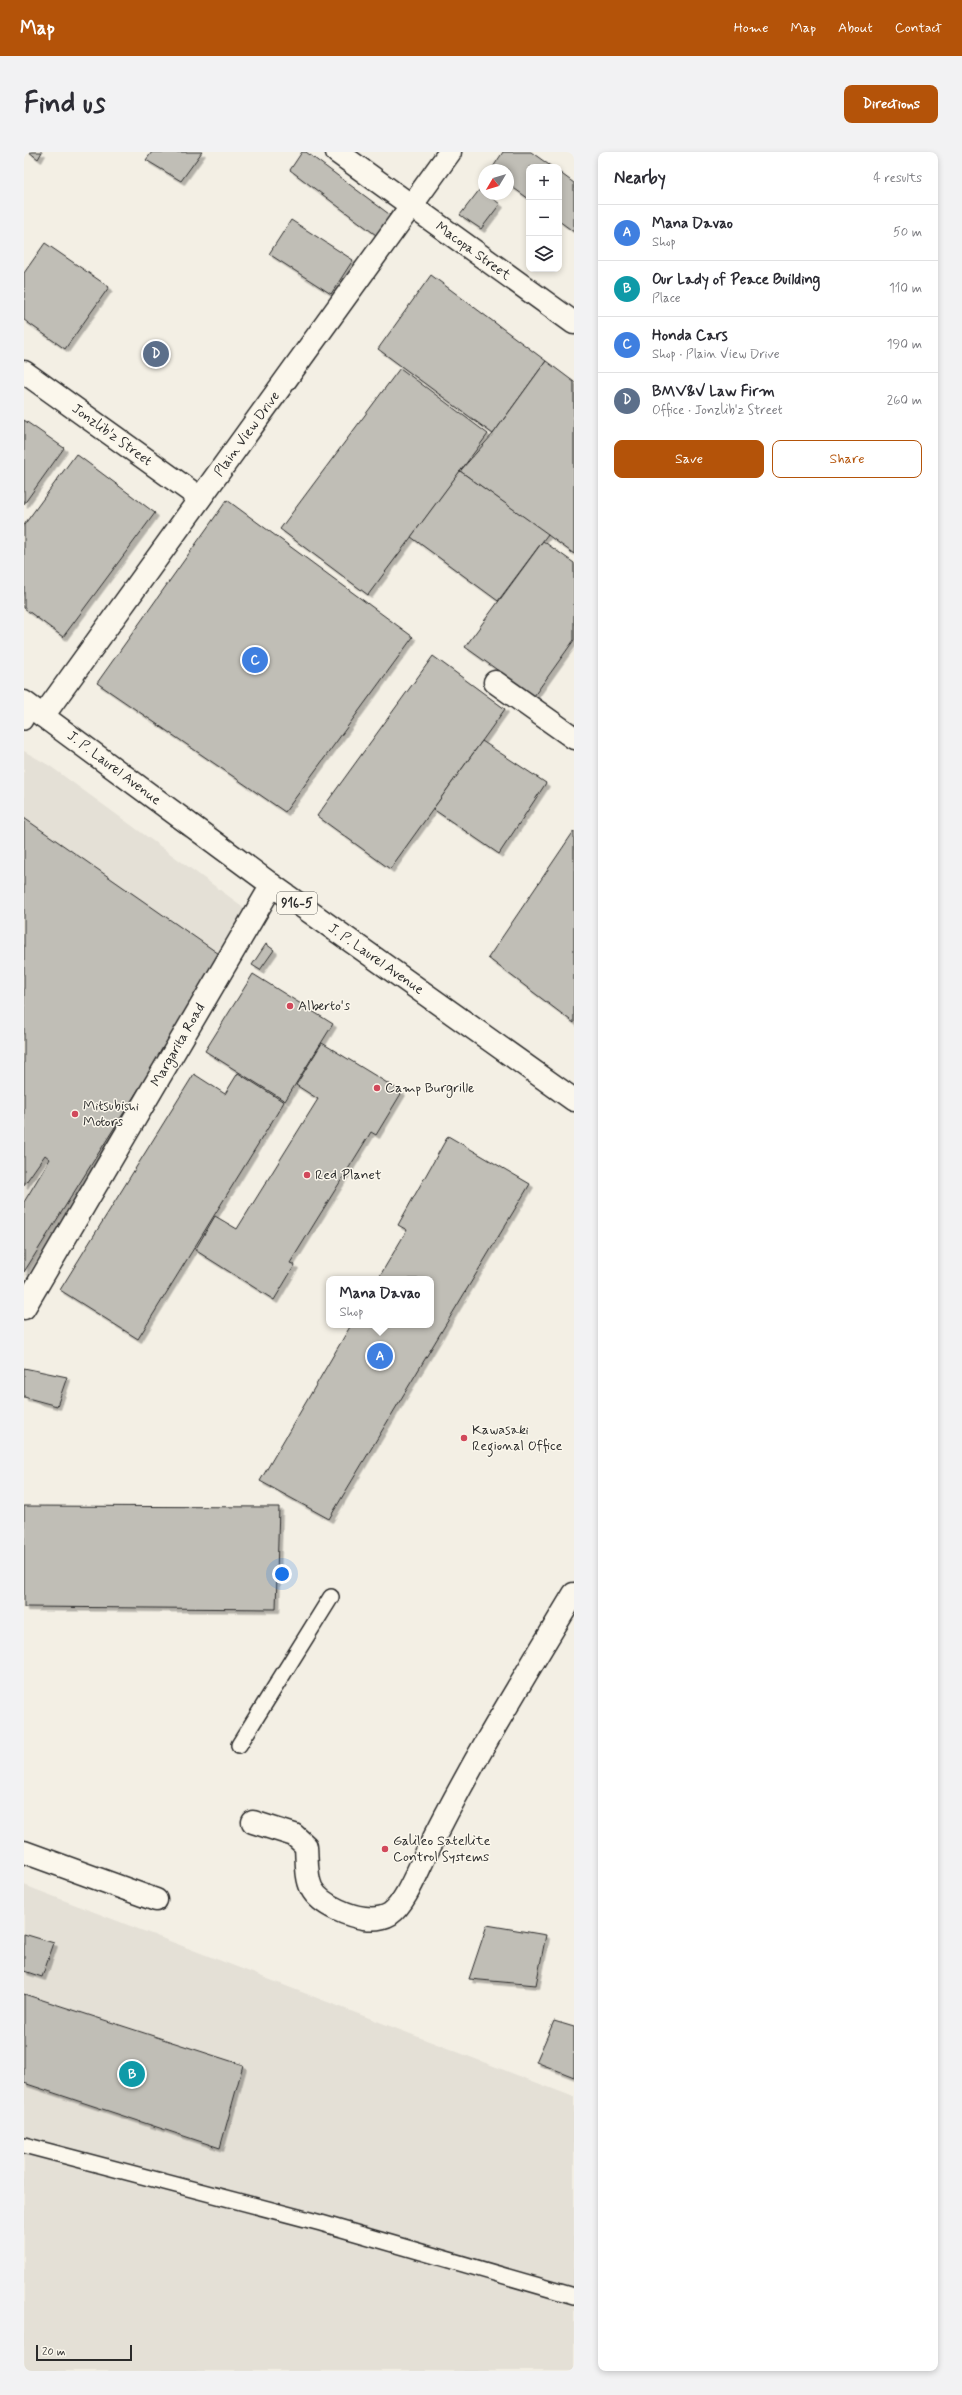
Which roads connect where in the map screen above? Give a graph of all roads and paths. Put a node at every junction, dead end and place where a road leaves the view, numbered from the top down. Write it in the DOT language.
graph roads {
  1 [pos="337,152"];
  2 [pos="450,152"];
  3 [pos="411,206"];
  4 [pos="574,323"];
  5 [pos="24,372"];
  6 [pos="200,498"];
  7 [pos="495,682"];
  8 [pos="31,712"];
  9 [pos="574,738"];
  10 [pos="272,885"];
  11 [pos="574,1100"];
  12 [pos="24,1308"];
  13 [pos="574,1594"];
  14 [pos="331,1597"];
  15 [pos="239,1745"];
  16 [pos="253,1822"];
  17 [pos="24,1852"];
  18 [pos="156,1900"];
  19 [pos="24,2145"];
  20 [pos="574,2296"];
  1 -- 3 [label="street, Macopa Street"];
  2 -- 3 [label="street, Plain View Drive"];
  3 -- 4 [label="street, Macopa Street"];
  3 -- 6 [label="street, Plain View Drive"];
  5 -- 6 [label="street, Jonzlib'z Street"];
  6 -- 8 [label="street, Plain View Drive"];
  7 -- 9 [label="street"];
  8 -- 10 [label="street, J. P. Laurel Avenue / 916-5"];
  10 -- 11 [label="street, J. P. Laurel Avenue / 916-5"];
  10 -- 12 [label="street, Margarita Road"];
  13 -- 16 [label="street"];
  14 -- 15 [label="lane"];
  17 -- 18 [label="street"];
  19 -- 20 [label="lane"];
}
